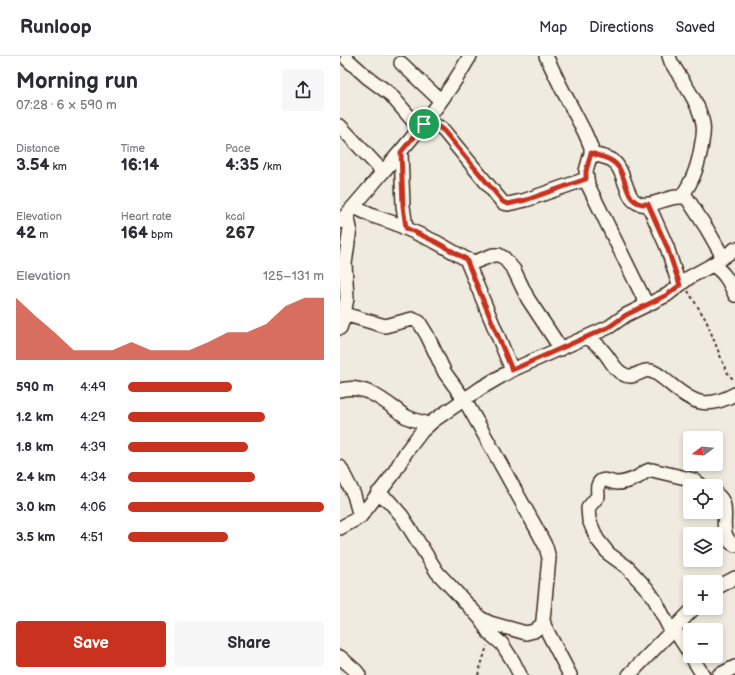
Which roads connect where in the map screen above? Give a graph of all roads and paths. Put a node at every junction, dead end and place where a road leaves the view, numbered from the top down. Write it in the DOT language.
graph roads {
  1 [pos="470,56"];
  2 [pos="546,56"];
  3 [pos="669,56"];
  4 [pos="347,59"];
  5 [pos="401,63"];
  6 [pos="441,101"];
  7 [pos="340,126"];
  8 [pos="422,126"];
  9 [pos="401,152"];
  10 [pos="591,153"];
  11 [pos="383,172"];
  12 [pos="586,179"];
  13 [pos="682,196"];
  14 [pos="648,204"];
  15 [pos="347,214"];
  16 [pos="406,228"];
  17 [pos="735,249"];
  18 [pos="723,257"];
  19 [pos="466,259"];
  20 [pos="712,265"];
  21 [pos="681,284"];
  22 [pos="735,295"];
  23 [pos="647,306"];
  24 [pos="344,314"];
  25 [pos="340,328"];
  26 [pos="587,337"];
  27 [pos="560,349"];
  28 [pos="512,370"];
  29 [pos="735,381"];
  30 [pos="340,390"];
  31 [pos="735,394"];
  32 [pos="464,399"];
  33 [pos="429,424"];
  34 [pos="340,467"];
  35 [pos="690,479"];
  36 [pos="378,493"];
  37 [pos="723,500"];
  38 [pos="360,517"];
  39 [pos="340,528"];
  40 [pos="735,545"];
  41 [pos="735,578"];
  42 [pos="723,584"];
  43 [pos="687,615"];
  44 [pos="480,618"];
  45 [pos="544,623"];
  46 [pos="672,630"];
  47 [pos="489,633"];
  48 [pos="683,645"];
  49 [pos="340,658"];
  50 [pos="695,663"];
  51 [pos="735,667"];
  52 [pos="359,675"];
  53 [pos="478,675"];
  54 [pos="520,675"];
  55 [pos="570,675"];
  56 [pos="629,675"];
  57 [pos="703,675"];
  58 [pos="719,675"];
  1 -- 6 [label="street"];
  2 -- 10 [label="street"];
  3 -- 13 [label="street"];
  4 -- 8 [label="street"];
  5 -- 6 [label="street"];
  6 -- 8 [label="street"];
  7 -- 11 [label="street"];
  8 -- 9 [label="street"];
  8 -- 12 [label="street"];
  9 -- 11 [label="street"];
  9 -- 16 [label="street"];
  10 -- 12 [label="street"];
  10 -- 14 [label="street"];
  11 -- 15 [label="street"];
  12 -- 23 [label="street"];
  13 -- 14 [label="street"];
  13 -- 18 [label="street"];
  14 -- 21 [label="street"];
  15 -- 16 [label="street"];
  15 -- 24 [label="street"];
  16 -- 19 [label="street"];
  17 -- 18 [label="street"];
  18 -- 20 [label="street"];
  19 -- 27 [label="street"];
  19 -- 28 [label="street"];
  20 -- 21 [label="street"];
  20 -- 22 [label="street"];
  21 -- 23 [label="street"];
  21 -- 29 [label="path"];
  23 -- 26 [label="street"];
  24 -- 25 [label="street"];
  24 -- 32 [label="street"];
  26 -- 27 [label="street"];
  26 -- 31 [label="street"];
  27 -- 28 [label="street"];
  28 -- 32 [label="street"];
  30 -- 33 [label="street"];
  32 -- 33 [label="street"];
  32 -- 45 [label="street"];
  33 -- 36 [label="street"];
  34 -- 38 [label="street"];
  35 -- 46 [label="street"];
  36 -- 38 [label="street"];
  36 -- 44 [label="street"];
  37 -- 40 [label="street"];
  38 -- 39 [label="street"];
  41 -- 42 [label="street"];
  43 -- 46 [label="street"];
  44 -- 45 [label="street"];
  44 -- 47 [label="street"];
  45 -- 55 [label="street"];
  46 -- 48 [label="street"];
  46 -- 56 [label="street"];
  47 -- 53 [label="path"];
  47 -- 54 [label="street"];
  49 -- 52 [label="street"];
  50 -- 57 [label="street"];
  51 -- 58 [label="street"];
}
